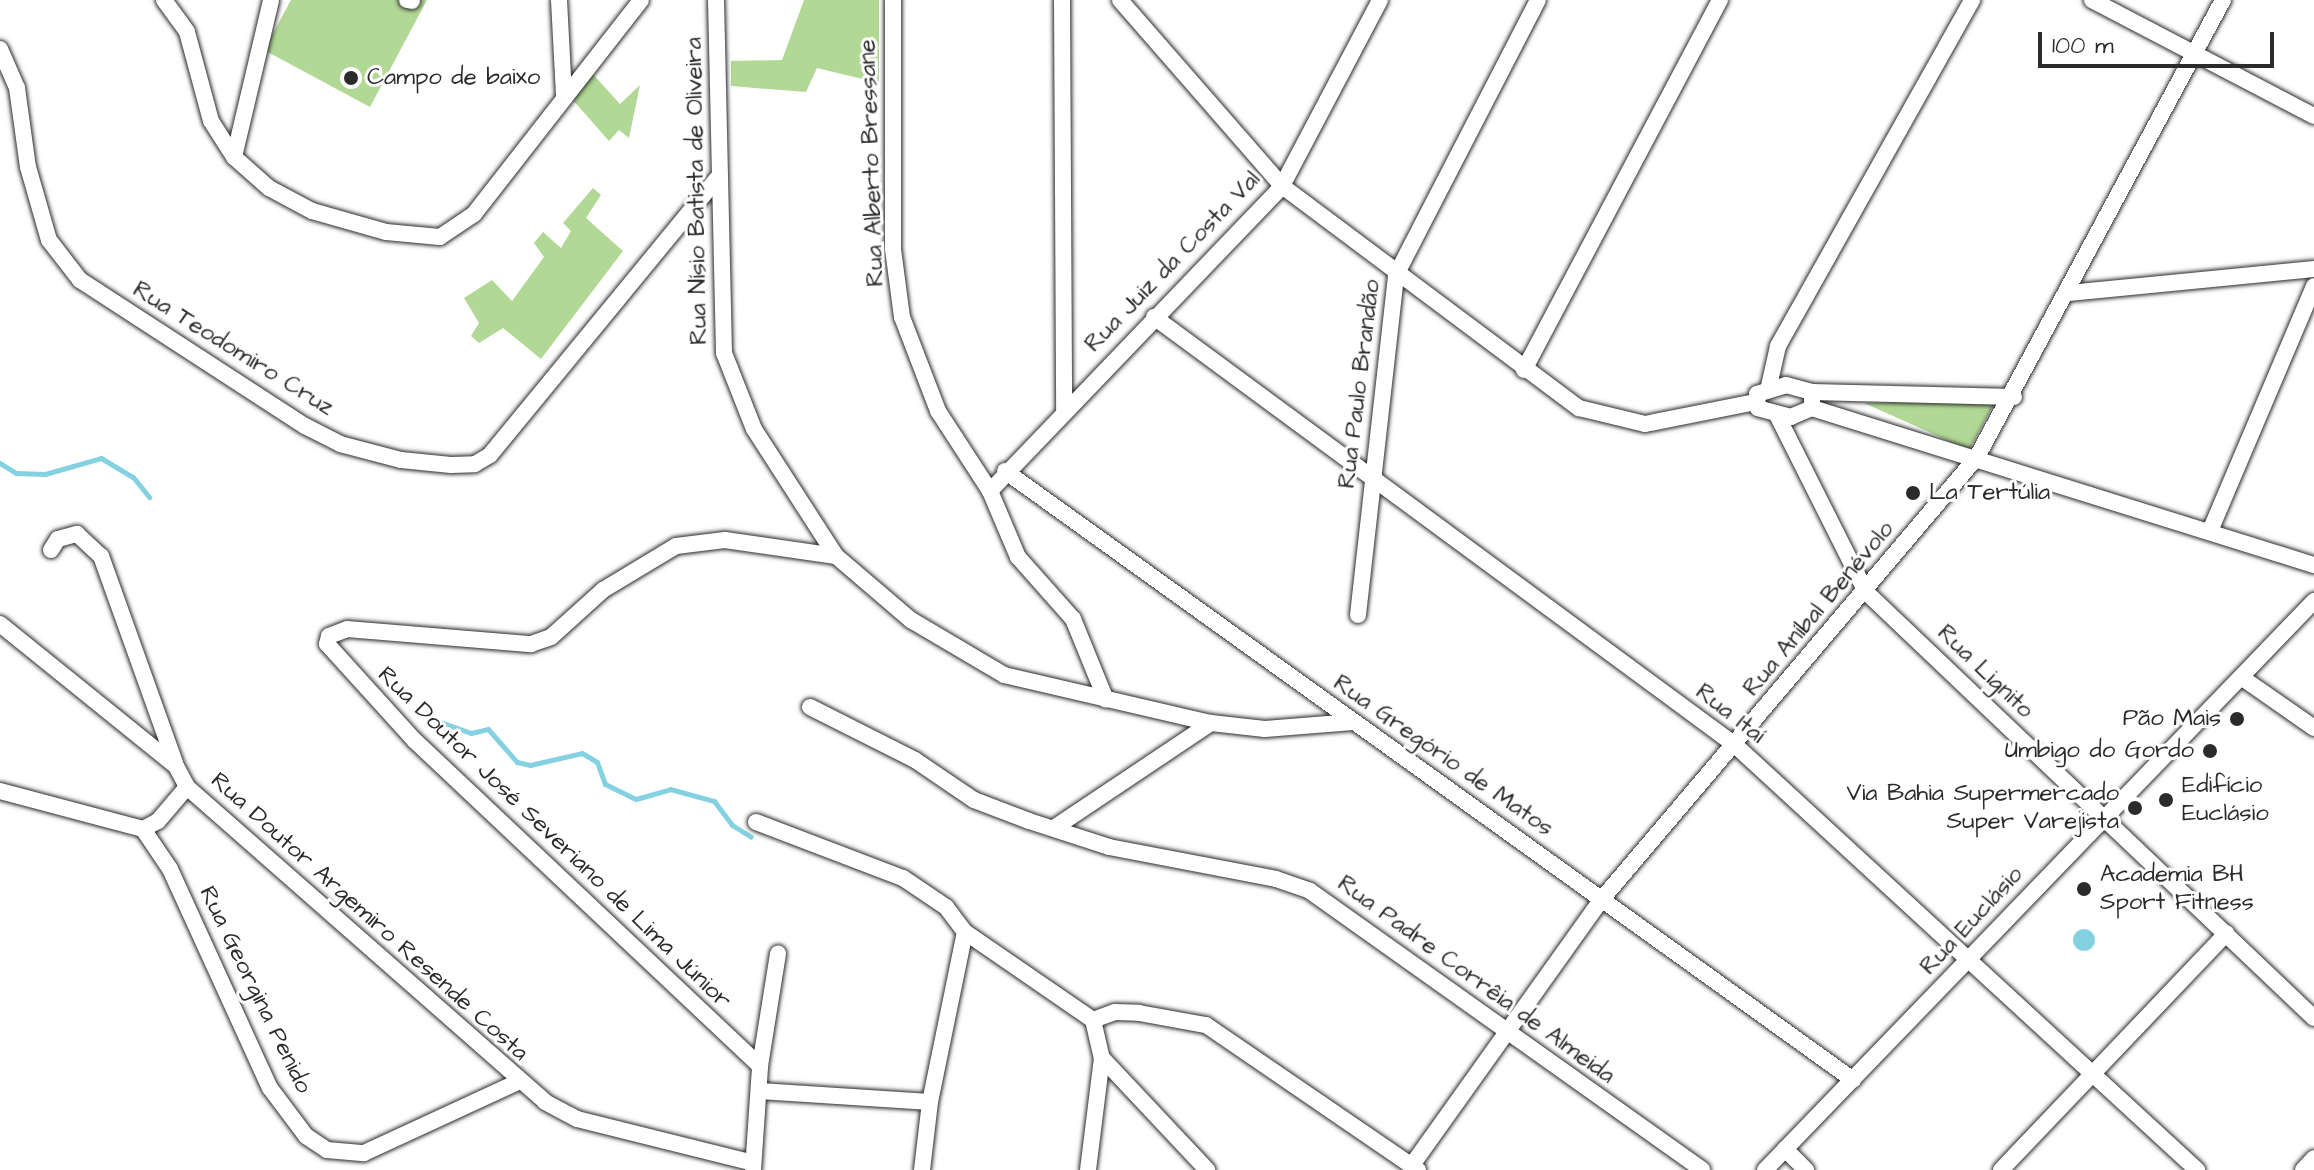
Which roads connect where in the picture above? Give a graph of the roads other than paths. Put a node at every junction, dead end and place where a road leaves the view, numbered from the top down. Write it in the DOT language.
graph roads {
  1 [pos="164,0"];
  2 [pos="271,0"];
  3 [pos="559,0"];
  4 [pos="641,0"];
  5 [pos="716,0"];
  6 [pos="893,0"];
  7 [pos="1062,0"];
  8 [pos="1120,0"];
  9 [pos="1380,0"];
  10 [pos="1538,0"];
  11 [pos="1720,0"];
  12 [pos="1972,0"];
  13 [pos="2092,0"];
  14 [pos="2223,0"];
  15 [pos="0,49"];
  16 [pos="2195,53"];
  17 [pos="564,96"];
  18 [pos="2314,116"];
  19 [pos="234,157"];
  20 [pos="717,179"];
  21 [pos="1282,186"];
  22 [pos="2314,269"];
  23 [pos="1396,275"];
  24 [pos="2314,286"];
  25 [pos="2069,293"];
  26 [pos="1154,317"];
  27 [pos="1524,370"];
  28 [pos="1769,386"];
  29 [pos="2014,397"];
  30 [pos="1812,400"];
  31 [pos="1755,402"];
  32 [pos="1064,409"];
  33 [pos="1778,417"];
  34 [pos="1977,457"];
  35 [pos="1005,471"];
  36 [pos="1371,478"];
  37 [pos="990,491"];
  38 [pos="2210,531"];
  39 [pos="51,550"];
  40 [pos="836,556"];
  41 [pos="2314,565"];
  42 [pos="1866,592"];
  43 [pos="2314,601"];
  44 [pos="1358,615"];
  45 [pos="0,624"];
  46 [pos="2241,677"];
  47 [pos="1106,700"];
  48 [pos="810,707"];
  49 [pos="1353,722"];
  50 [pos="1211,723"];
  51 [pos="2314,728"];
  52 [pos="1735,745"];
  53 [pos="176,766"];
  54 [pos="187,787"];
  55 [pos="0,791"];
  56 [pos="2102,817"];
  57 [pos="756,822"];
  58 [pos="1054,828"];
  59 [pos="143,829"];
  60 [pos="1602,899"];
  61 [pos="965,932"];
  62 [pos="2227,933"];
  63 [pos="778,953"];
  64 [pos="1967,962"];
  65 [pos="2314,1018"];
  66 [pos="1093,1020"];
  67 [pos="1507,1034"];
  68 [pos="1102,1058"];
  69 [pos="760,1066"];
  70 [pos="2091,1076"];
  71 [pos="1853,1080"];
  72 [pos="518,1082"];
  73 [pos="760,1091"];
  74 [pos="930,1102"];
  75 [pos="1785,1149"];
  76 [pos="2314,1158"];
  77 [pos="753,1167"];
  78 [pos="1415,1168"];
  79 [pos="922,1170"];
  80 [pos="1088,1170"];
  81 [pos="1207,1170"];
  82 [pos="1702,1170"];
  83 [pos="1765,1170"];
  84 [pos="1806,1170"];
  85 [pos="2001,1170"];
  86 [pos="2197,1170"];
  87 [pos="2303,1170"];
  1 -- 19 [label="street"];
  2 -- 19 [label="street"];
  3 -- 17 [label="street"];
  4 -- 17 [label="street"];
  5 -- 20 [label="street, Rua Nísio Batista de Oliveira"];
  6 -- 37 [label="street, Rua Alberto Bressane"];
  7 -- 32 [label="street"];
  8 -- 21 [label="street"];
  9 -- 21 [label="street, Rua Juiz da Costa Val"];
  10 -- 23 [label="street, Rua Paulo Brandão"];
  11 -- 27 [label="street"];
  12 -- 28 [label="street"];
  13 -- 16 [label="street"];
  14 -- 16 [label="street, Rua Aníbal Benévolo"];
  15 -- 20 [label="street, Rua Teodomiro Cruz"];
  16 -- 18 [label="street"];
  16 -- 25 [label="street, Rua Aníbal Benévolo"];
  17 -- 19 [label="street"];
  20 -- 40 [label="street, Rua Nísio Batista de Oliveira"];
  21 -- 23 [label="street"];
  21 -- 26 [label="street, Rua Juiz da Costa Val"];
  22 -- 25 [label="street"];
  23 -- 27 [label="street"];
  23 -- 36 [label="street, Rua Paulo Brandão"];
  24 -- 38 [label="street"];
  25 -- 29 [label="street, Rua Aníbal Benévolo"];
  26 -- 32 [label="street, Rua Juiz da Costa Val"];
  26 -- 36 [label="street, Rua Itaí"];
  27 -- 31 [label="street"];
  28 -- 30 [label="street"];
  28 -- 31 [label="street"];
  29 -- 30 [label="street"];
  29 -- 34 [label="street, Rua Aníbal Benévolo"];
  30 -- 33 [label="street"];
  30 -- 34 [label="street"];
  31 -- 33 [label="street"];
  32 -- 35 [label="street, Rua Juiz da Costa Val"];
  33 -- 42 [label="street, Rua Lignito"];
  34 -- 38 [label="street"];
  34 -- 42 [label="street, Rua Aníbal Benévolo"];
  35 -- 37 [label="street, Rua Juiz da Costa Val"];
  35 -- 49 [label="street, Rua Gregório de Matos"];
  36 -- 44 [label="street, Rua Paulo Brandão"];
  36 -- 52 [label="street, Rua Itaí"];
  37 -- 47 [label="street, Rua Alberto Bressane"];
  38 -- 41 [label="street"];
  39 -- 53 [label="street"];
  40 -- 47 [label="street, Rua Nísio Batista de Oliveira"];
  40 -- 69 [label="street, Rua Doutor José Severiano de Lima Júnior"];
  42 -- 52 [label="street, Rua Aníbal Benévolo"];
  42 -- 56 [label="street, Rua Lignito"];
  43 -- 46 [label="street, Rua Euclásio"];
  45 -- 53 [label="street, Rua Doutor Argemiro Resende Costa"];
  46 -- 51 [label="street"];
  46 -- 56 [label="street, Rua Euclásio"];
  47 -- 50 [label="street, Rua Nísio Batista de Oliveira"];
  48 -- 58 [label="street, Rua Padre Corrêia de Almeida"];
  49 -- 50 [label="street, Rua Nísio Batista de Oliveira"];
  49 -- 60 [label="street, Rua Gregório de Matos"];
  50 -- 58 [label="street"];
  52 -- 60 [label="street, Rua Aníbal Benévolo"];
  52 -- 64 [label="street, Rua Itaí"];
  53 -- 54 [label="street, Rua Doutor Argemiro Resende Costa"];
  54 -- 59 [label="street"];
  54 -- 72 [label="street, Rua Doutor Argemiro Resende Costa"];
  55 -- 59 [label="street"];
  56 -- 62 [label="street, Rua Lignito"];
  56 -- 64 [label="street, Rua Euclásio"];
  57 -- 61 [label="street"];
  58 -- 67 [label="street, Rua Padre Corrêia de Almeida"];
  59 -- 72 [label="street, Rua Georgina Penido"];
  60 -- 67 [label="street, Rua Aníbal Benévolo"];
  60 -- 71 [label="street, Rua Gregório de Matos"];
  61 -- 66 [label="street"];
  61 -- 74 [label="street"];
  62 -- 65 [label="street, Rua Lignito"];
  62 -- 70 [label="street"];
  63 -- 69 [label="street"];
  64 -- 70 [label="street, Rua Itaí"];
  64 -- 71 [label="street, Rua Euclásio"];
  66 -- 68 [label="street"];
  66 -- 78 [label="street"];
  67 -- 78 [label="street, Rua Aníbal Benévolo"];
  67 -- 82 [label="street, Rua Padre Corrêia de Almeida"];
  68 -- 80 [label="street"];
  68 -- 81 [label="street"];
  69 -- 73 [label="street"];
  70 -- 85 [label="street"];
  70 -- 86 [label="street, Rua Itaí"];
  71 -- 75 [label="street, Rua Euclásio"];
  72 -- 77 [label="street, Rua Doutor Argemiro Resende Costa"];
  73 -- 74 [label="street"];
  73 -- 77 [label="street"];
  74 -- 79 [label="street"];
  75 -- 83 [label="street, Rua Euclásio"];
  75 -- 84 [label="street"];
  76 -- 87 [label="street"];
}
